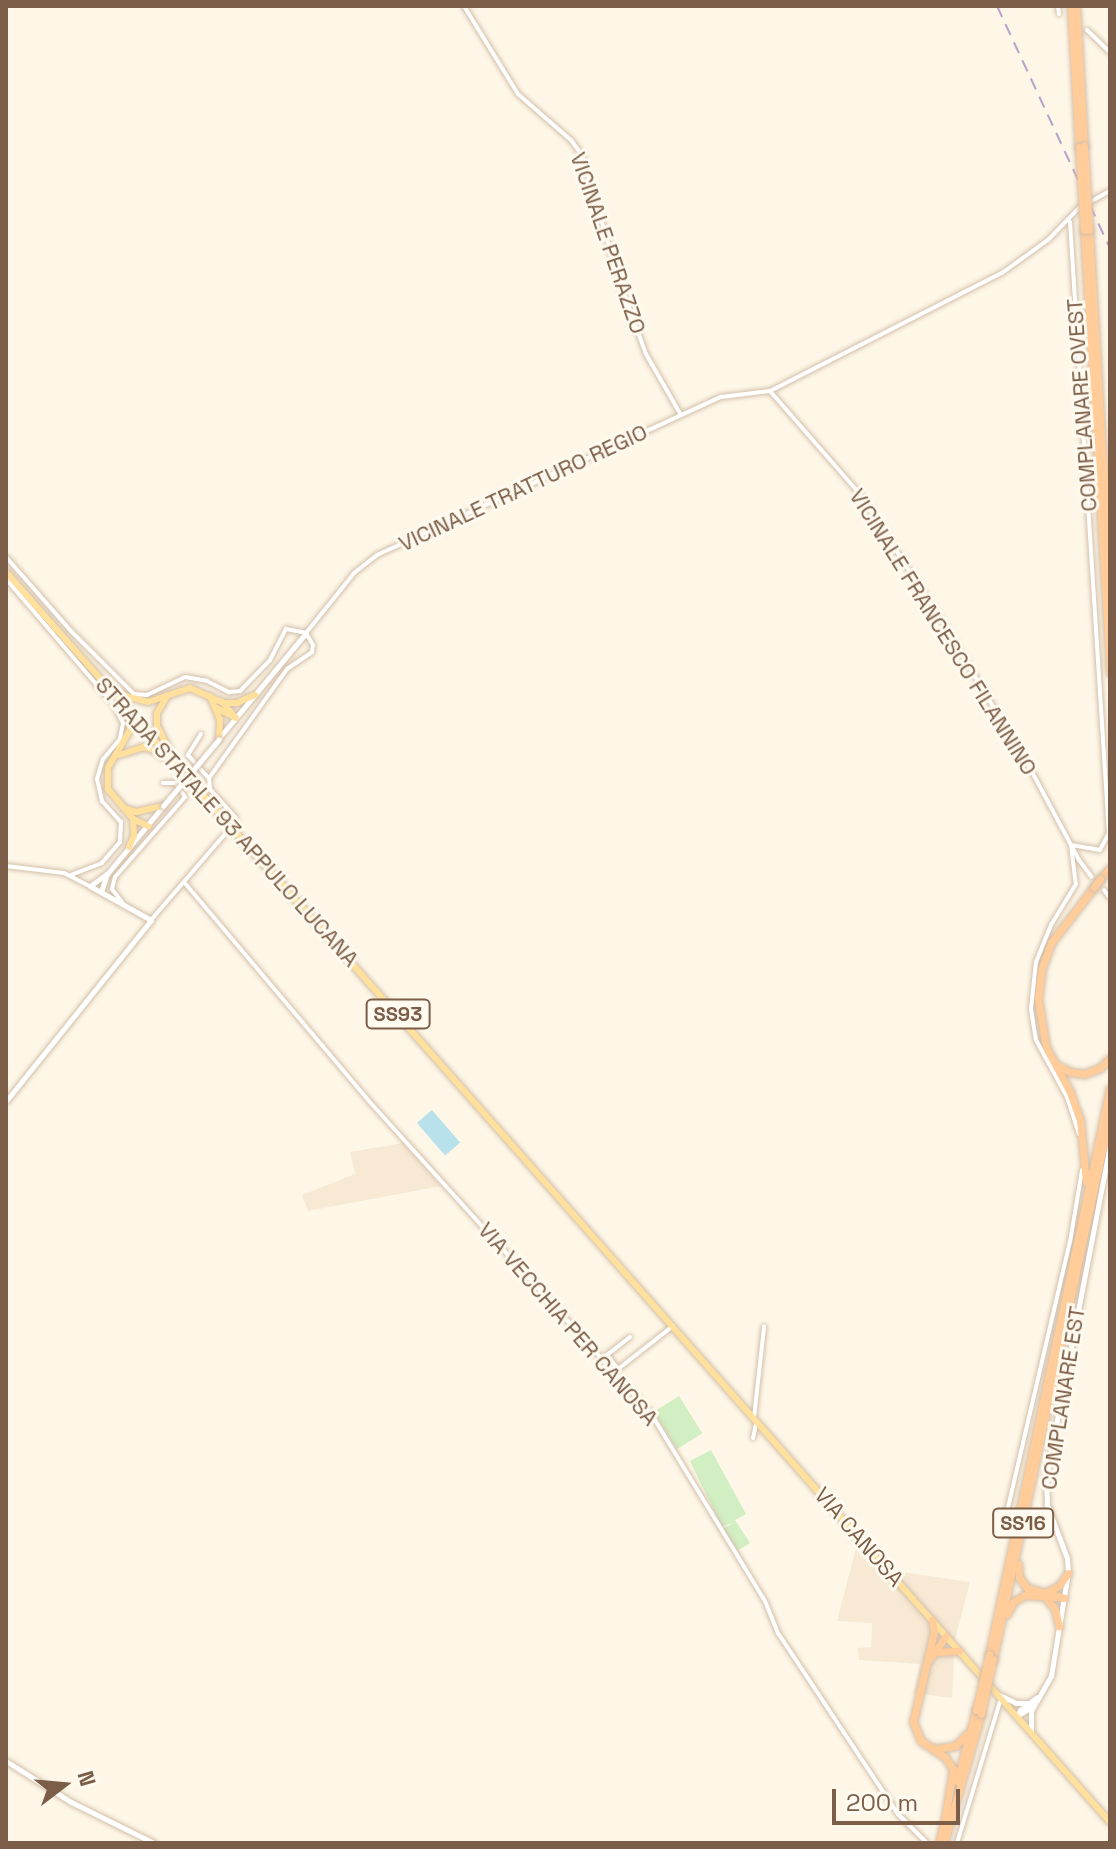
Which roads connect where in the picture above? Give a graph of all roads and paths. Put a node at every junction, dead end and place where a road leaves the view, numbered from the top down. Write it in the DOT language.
graph roads {
  1 [pos="464,6"];
  2 [pos="1058,6"];
  3 [pos="1073,6"];
  4 [pos="1059,14"];
  5 [pos="1087,30"];
  6 [pos="1110,52"];
  7 [pos="1110,191"];
  8 [pos="1070,220"];
  9 [pos="1086,230"];
  10 [pos="770,391"];
  11 [pos="681,415"];
  12 [pos="6,557"];
  13 [pos="6,572"];
  14 [pos="6,579"];
  15 [pos="1110,584"];
  16 [pos="306,633"];
  17 [pos="1110,673"];
  18 [pos="111,692"];
  19 [pos="168,694"];
  20 [pos="255,695"];
  21 [pos="219,705"];
  22 [pos="236,718"];
  23 [pos="201,734"];
  24 [pos="219,739"];
  25 [pos="114,759"];
  26 [pos="189,776"];
  27 [pos="209,778"];
  28 [pos="163,783"];
  29 [pos="163,806"];
  30 [pos="134,815"];
  31 [pos="236,818"];
  32 [pos="148,826"];
  33 [pos="224,835"];
  34 [pos="1071,845"];
  35 [pos="129,847"];
  36 [pos="6,866"];
  37 [pos="1109,870"];
  38 [pos="108,873"];
  39 [pos="71,875"];
  40 [pos="1096,878"];
  41 [pos="184,882"];
  42 [pos="90,886"];
  43 [pos="1104,890"];
  44 [pos="101,892"];
  45 [pos="1110,898"];
  46 [pos="123,905"];
  47 [pos="151,920"];
  48 [pos="1110,1058"];
  49 [pos="1053,1061"];
  50 [pos="1110,1088"];
  51 [pos="6,1101"];
  52 [pos="1110,1114"];
  53 [pos="1110,1145"];
  54 [pos="1081,1228"];
  55 [pos="607,1251"];
  56 [pos="673,1326"];
  57 [pos="764,1327"];
  58 [pos="630,1337"];
  59 [pos="638,1340"];
  60 [pos="644,1348"];
  61 [pos="1050,1385"];
  62 [pos="755,1420"];
  63 [pos="753,1438"];
  64 [pos="1026,1510"];
  65 [pos="1003,1529"];
  66 [pos="1068,1573"];
  67 [pos="1044,1594"];
  68 [pos="1064,1598"];
  69 [pos="932,1620"];
  70 [pos="1059,1627"];
  71 [pos="946,1636"];
  72 [pos="997,1642"];
  73 [pos="959,1651"];
  74 [pos="932,1652"];
  75 [pos="991,1657"];
  76 [pos="999,1696"];
  77 [pos="1031,1704"];
  78 [pos="979,1712"];
  79 [pos="1017,1716"];
  80 [pos="1031,1733"];
  81 [pos="933,1749"];
  82 [pos="6,1761"];
  83 [pos="1110,1822"];
  84 [pos="944,1825"];
  85 [pos="154,1843"];
  86 [pos="927,1843"];
  87 [pos="941,1843"];
  88 [pos="957,1843"];
  1 -- 11 [label="street, VICINALE PERAZZO"];
  2 -- 4 [label="street"];
  3 -- 9 [label="highway, bridge"];
  5 -- 6 [label="street"];
  7 -- 8 [label="street, VICINALE TRATTURO REGIO"];
  8 -- 10 [label="street, VICINALE TRATTURO REGIO"];
  8 -- 34 [label="street, COMPLANARE OVEST"];
  9 -- 15 [label="highway"];
  9 -- 17 [label="highway"];
  10 -- 11 [label="street, VICINALE TRATTURO REGIO"];
  10 -- 34 [label="street, VICINALE FRANCESCO FILANNINO"];
  11 -- 16 [label="street, VICINALE TRATTURO REGIO"];
  12 -- 16 [label="street"];
  13 -- 18 [label="main road, STRADA STATALE 93 APPULO LUCANA / SS93"];
  14 -- 39 [label="street"];
  16 -- 20 [label="street"];
  16 -- 27 [label="street"];
  18 -- 19 [label="main road"];
  18 -- 25 [label="main road"];
  18 -- 26 [label="main road, STRADA STATALE 93 APPULO LUCANA / SS93"];
  19 -- 21 [label="main road"];
  19 -- 26 [label="main road"];
  20 -- 21 [label="main road"];
  20 -- 22 [label="street"];
  21 -- 22 [label="main road"];
  21 -- 24 [label="main road"];
  22 -- 24 [label="street"];
  23 -- 27 [label="street"];
  24 -- 29 [label="street, bridge"];
  25 -- 26 [label="main road"];
  25 -- 30 [label="main road"];
  26 -- 55 [label="main road, STRADA STATALE 93 APPULO LUCANA / SS93"];
  27 -- 31 [label="street"];
  28 -- 46 [label="street"];
  29 -- 30 [label="main road"];
  29 -- 32 [label="street"];
  30 -- 32 [label="main road"];
  30 -- 35 [label="main road"];
  32 -- 35 [label="street"];
  33 -- 41 [label="street"];
  34 -- 40 [label="street, VICINALE FRANCESCO FILANNINO"];
  34 -- 65 [label="street"];
  35 -- 38 [label="street"];
  36 -- 39 [label="street"];
  37 -- 40 [label="highway, SS16"];
  38 -- 42 [label="street"];
  38 -- 44 [label="street"];
  39 -- 42 [label="street"];
  40 -- 49 [label="highway, SS16, bridge"];
  41 -- 47 [label="street"];
  41 -- 86 [label="street, VIA VECCHIA PER CANOSA"];
  42 -- 44 [label="street"];
  43 -- 45 [label="street"];
  44 -- 46 [label="street"];
  46 -- 47 [label="street"];
  47 -- 51 [label="street"];
  48 -- 49 [label="highway"];
  49 -- 54 [label="highway, SS16"];
  50 -- 54 [label="highway, SS16"];
  52 -- 61 [label="highway, SS16"];
  53 -- 66 [label="street, COMPLANARE EST"];
  54 -- 61 [label="highway, SS16"];
  55 -- 56 [label="main road, VIA CANOSA / SS93"];
  56 -- 60 [label="street"];
  56 -- 62 [label="main road, VIA CANOSA / SS93"];
  57 -- 62 [label="street"];
  58 -- 60 [label="street"];
  59 -- 60 [label="street"];
  61 -- 64 [label="highway, SS16"];
  61 -- 75 [label="highway, SS16"];
  62 -- 63 [label="street"];
  62 -- 69 [label="main road, VIA CANOSA / SS93"];
  64 -- 67 [label="highway, SS16"];
  64 -- 72 [label="highway, SS16"];
  66 -- 67 [label="highway, SS16"];
  66 -- 68 [label="street, COMPLANARE EST"];
  67 -- 68 [label="highway, SS16"];
  67 -- 70 [label="highway, SS16"];
  67 -- 72 [label="highway, SS16"];
  68 -- 70 [label="street, COMPLANARE EST"];
  69 -- 71 [label="main road, VIA CANOSA / SS93"];
  69 -- 74 [label="highway"];
  70 -- 77 [label="street, COMPLANARE EST"];
  71 -- 73 [label="main road, VIA CANOSA / SS93"];
  71 -- 74 [label="highway, SS16"];
  72 -- 75 [label="highway, SS16"];
  73 -- 74 [label="highway"];
  73 -- 76 [label="main road, VIA CANOSA / SS93"];
  74 -- 81 [label="highway, SS16"];
  75 -- 78 [label="highway, SS16, bridge"];
  76 -- 77 [label="street"];
  76 -- 79 [label="main road, VIA CANOSA / SS93"];
  76 -- 88 [label="street"];
  77 -- 79 [label="street, COMPLANARE EST"];
  77 -- 80 [label="street, COMPLANARE EST"];
  78 -- 81 [label="highway, SS16"];
  78 -- 84 [label="highway, SS16"];
  78 -- 87 [label="highway, SS16"];
  79 -- 80 [label="main road, VIA CANOSA / SS93"];
  80 -- 83 [label="main road, VIA CANOSA / SS93"];
  81 -- 84 [label="highway, SS16"];
  82 -- 85 [label="street"];
  84 -- 87 [label="highway, SS16"];
}
